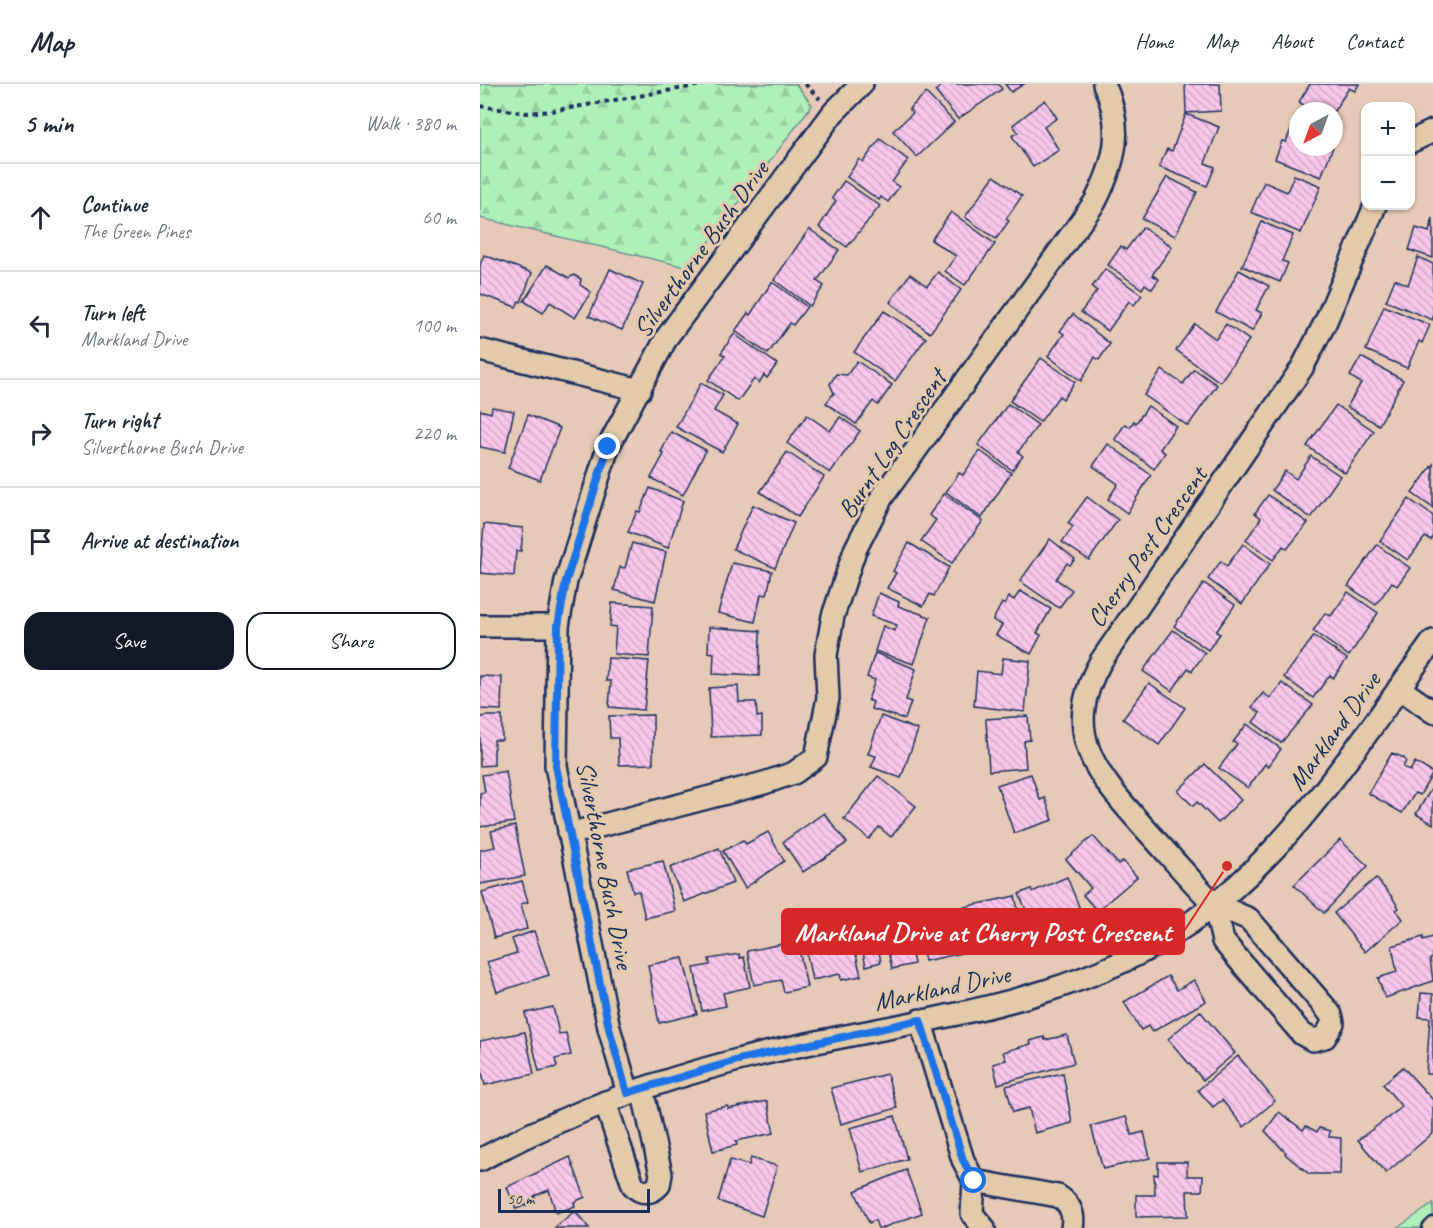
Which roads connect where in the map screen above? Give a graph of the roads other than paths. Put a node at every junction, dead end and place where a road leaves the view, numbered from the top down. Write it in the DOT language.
graph roads {
  1 [pos="862,84"];
  2 [pos="1104,84"];
  3 [pos="1433,131"];
  4 [pos="1415,140"];
  5 [pos="1373,210"];
  6 [pos="480,350"];
  7 [pos="640,390"];
  8 [pos="480,626"];
  9 [pos="558,626"];
  10 [pos="1433,641"];
  11 [pos="1399,688"];
  12 [pos="1433,712"];
  13 [pos="569,834"];
  14 [pos="1214,904"];
  15 [pos="920,1020"];
  16 [pos="635,1091"];
  17 [pos="605,1102"];
  18 [pos="480,1160"];
  19 [pos="974,1181"];
  20 [pos="1433,1223"];
  21 [pos="984,1228"];
  22 [pos="1072,1228"];
  23 [pos="1428,1228"];
  1 -- 7 [label="street, Silverthorne Bush Drive"];
  2 -- 13 [label="street, Burnt Log Crescent"];
  3 -- 4 [label="street"];
  5 -- 14 [label="street, Cherry Post Crescent"];
  6 -- 7 [label="street"];
  7 -- 9 [label="street, Silverthorne Bush Drive"];
  8 -- 9 [label="street"];
  9 -- 13 [label="street, Silverthorne Bush Drive"];
  10 -- 11 [label="street, Markland Drive"];
  11 -- 12 [label="street"];
  11 -- 14 [label="street, Markland Drive"];
  13 -- 16 [label="street, Silverthorne Bush Drive"];
  14 -- 14 [label="street"];
  14 -- 15 [label="street, Markland Drive"];
  15 -- 16 [label="street, Markland Drive"];
  15 -- 19 [label="street"];
  16 -- 17 [label="street, Markland Drive"];
  16 -- 17 [label="street, Silverthorne Bush Drive"];
  17 -- 18 [label="street, Markland Drive"];
  19 -- 21 [label="street"];
  19 -- 22 [label="street"];
  20 -- 23 [label="lane"];
}
